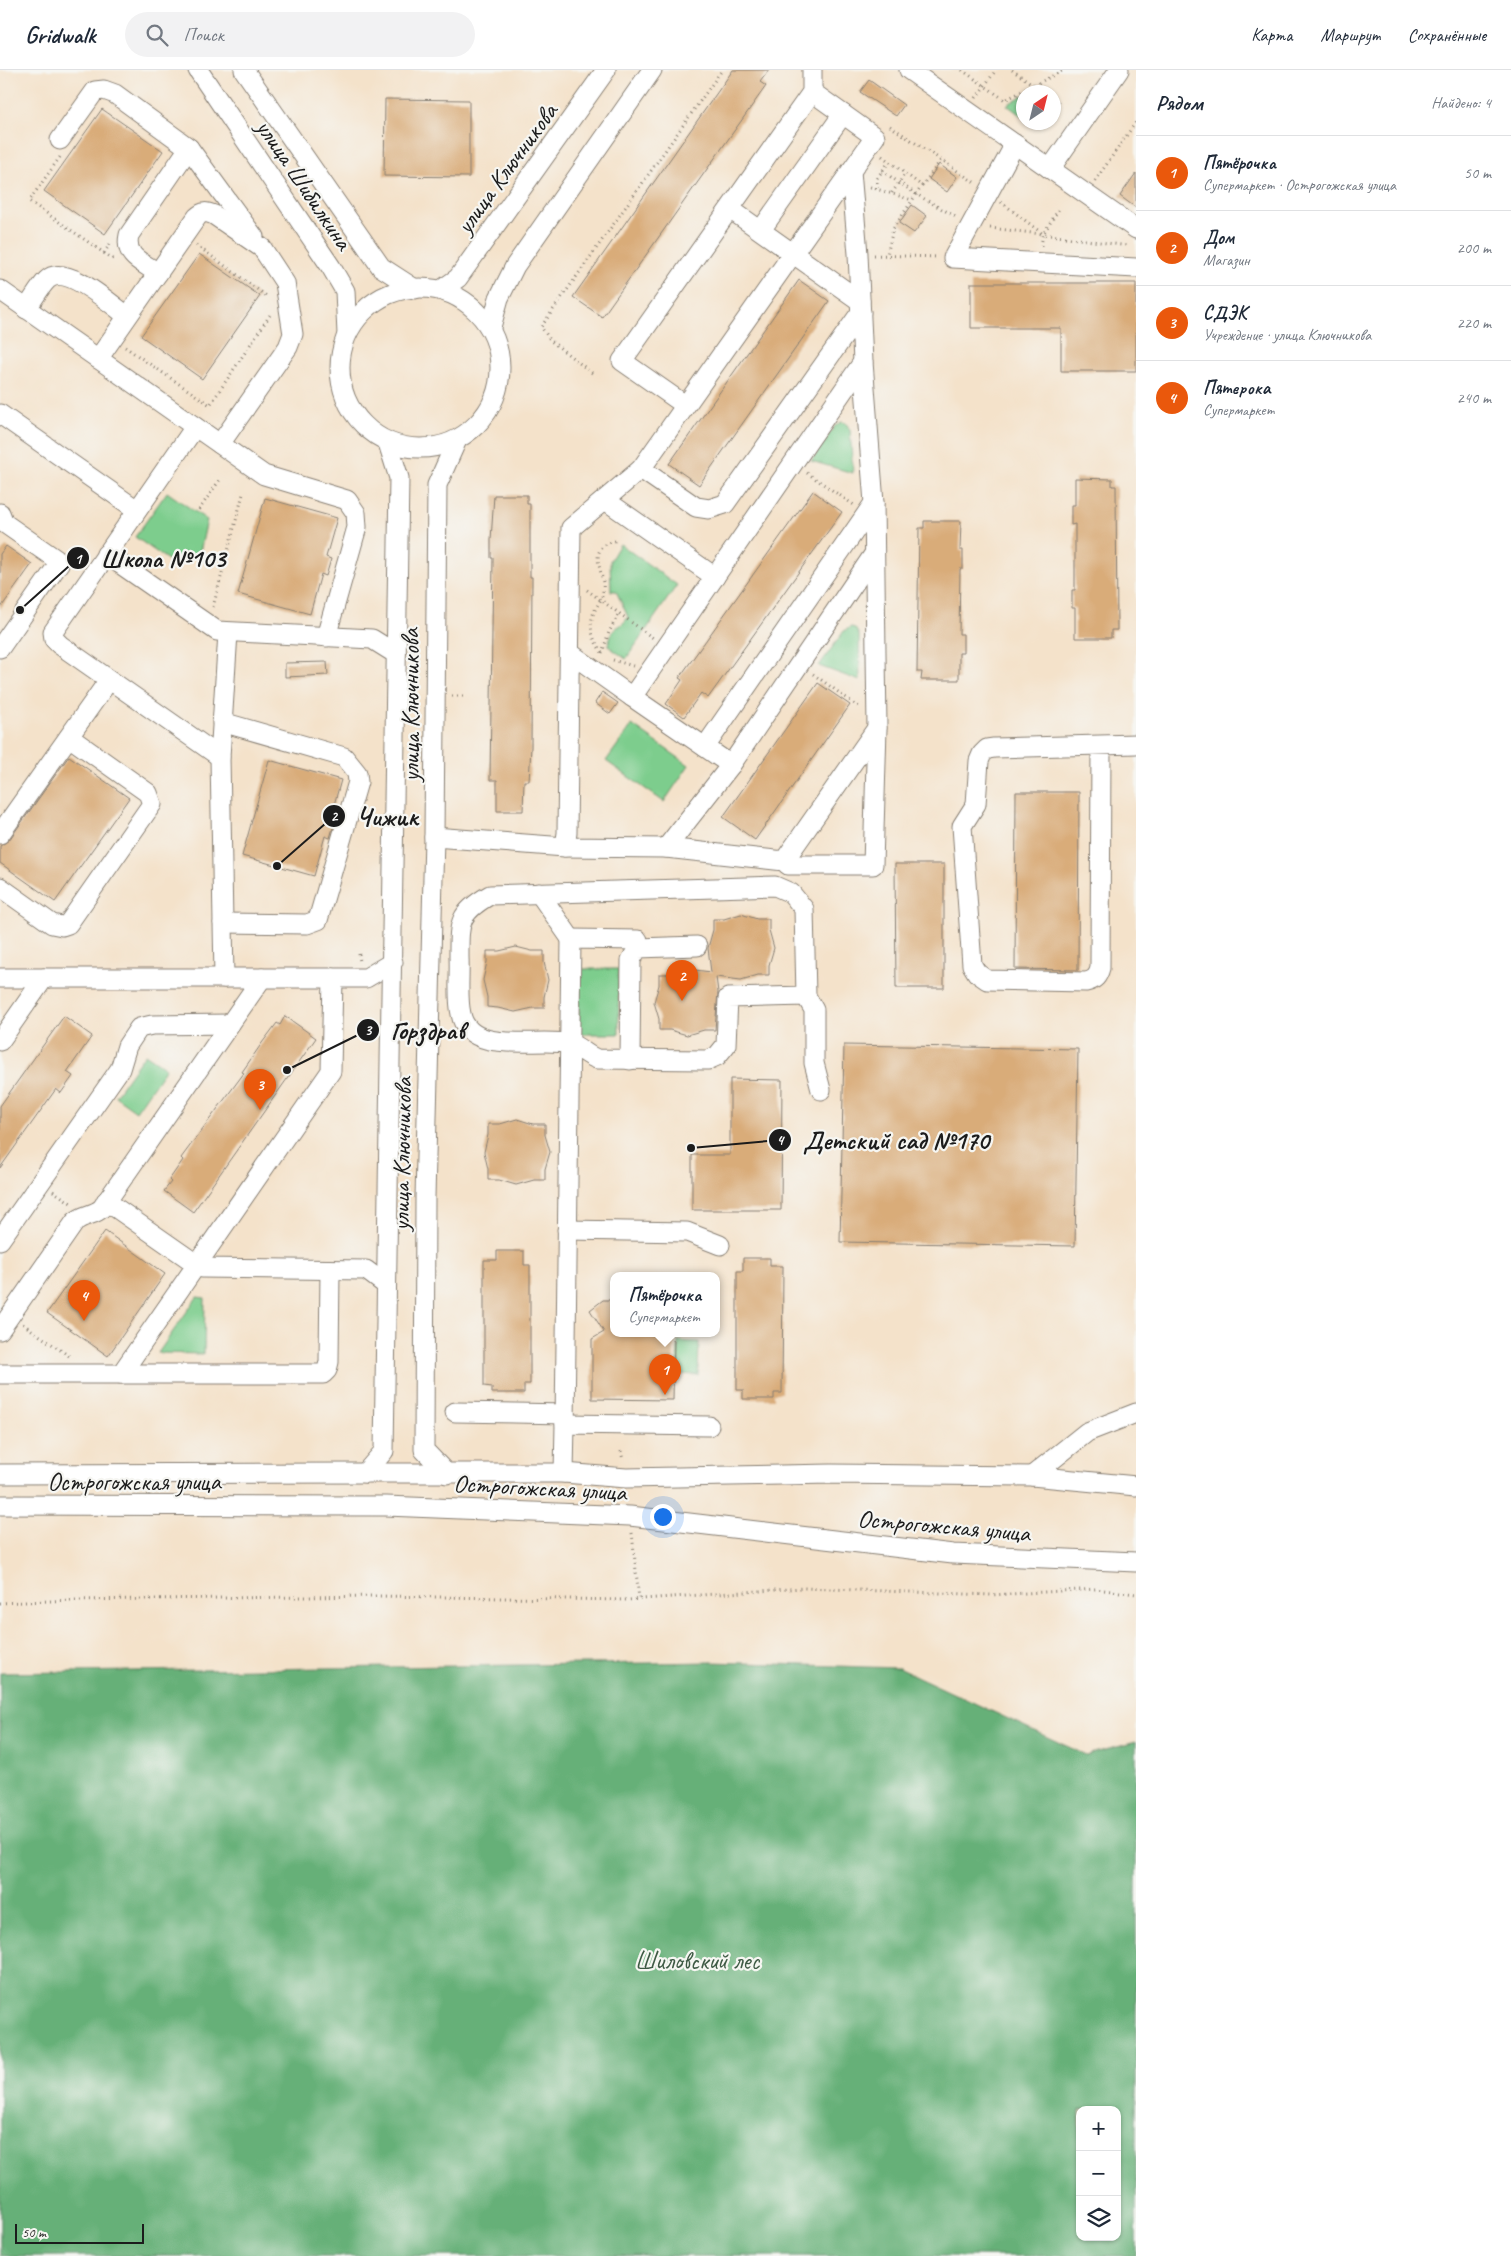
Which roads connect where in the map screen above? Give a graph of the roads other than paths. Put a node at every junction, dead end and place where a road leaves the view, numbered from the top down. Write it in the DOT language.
graph roads {
  1 [pos="198,70"];
  2 [pos="244,70"];
  3 [pos="606,70"];
  4 [pos="652,70"];
  5 [pos="812,70"];
  6 [pos="909,70"];
  7 [pos="1119,70"];
  8 [pos="812,92"];
  9 [pos="843,114"];
  10 [pos="1014,144"];
  11 [pos="60,148"];
  12 [pos="189,148"];
  13 [pos="1050,169"];
  14 [pos="851,171"];
  15 [pos="730,208"];
  16 [pos="1136,229"];
  17 [pos="761,230"];
  18 [pos="262,248"];
  19 [pos="793,253"];
  20 [pos="1136,268"];
  21 [pos="158,273"];
  22 [pos="415,289"];
  23 [pos="0,290"];
  24 [pos="441,290"];
  25 [pos="861,306"];
  26 [pos="26,309"];
  27 [pos="128,316"];
  28 [pos="491,327"];
  29 [pos="347,334"];
  30 [pos="98,359"];
  31 [pos="863,362"];
  32 [pos="686,405"];
  33 [pos="0,414"];
  34 [pos="195,427"];
  35 [pos="457,440"];
  36 [pos="388,442"];
  37 [pos="220,444"];
  38 [pos="641,469"];
  39 [pos="604,500"];
  40 [pos="866,506"];
  41 [pos="137,510"];
  42 [pos="0,514"];
  43 [pos="106,554"];
  44 [pos="874,554"];
  45 [pos="715,577"];
  46 [pos="396,621"];
  47 [pos="228,633"];
  48 [pos="326,637"];
  49 [pos="372,638"];
  50 [pos="0,648"];
  51 [pos="570,653"];
  52 [pos="396,654"];
  53 [pos="109,680"];
  54 [pos="632,697"];
  55 [pos="222,722"];
  56 [pos="877,728"];
  57 [pos="69,737"];
  58 [pos="1101,744"];
  59 [pos="1136,744"];
  60 [pos="705,747"];
  61 [pos="220,757"];
  62 [pos="731,765"];
  63 [pos="0,834"];
  64 [pos="434,837"];
  65 [pos="565,847"];
  66 [pos="666,848"];
  67 [pos="784,861"];
  68 [pos="0,887"];
  69 [pos="538,893"];
  70 [pos="223,923"];
  71 [pos="571,939"];
  72 [pos="697,946"];
  73 [pos="638,948"];
  74 [pos="393,962"];
  75 [pos="0,978"];
  76 [pos="44,978"];
  77 [pos="224,978"];
  78 [pos="262,978"];
  79 [pos="333,978"];
  80 [pos="366,978"];
  81 [pos="806,996"];
  82 [pos="392,999"];
  83 [pos="230,1024"];
  84 [pos="1,1038"];
  85 [pos="570,1044"];
  86 [pos="630,1060"];
  87 [pos="821,1090"];
  88 [pos="106,1201"];
  89 [pos="567,1230"];
  90 [pos="0,1240"];
  91 [pos="720,1245"];
  92 [pos="386,1253"];
  93 [pos="198,1265"];
  94 [pos="330,1270"];
  95 [pos="366,1270"];
  96 [pos="386,1285"];
  97 [pos="5,1322"];
  98 [pos="0,1374"];
  99 [pos="121,1374"];
  100 [pos="455,1412"];
  101 [pos="1136,1413"];
  102 [pos="565,1419"];
  103 [pos="709,1426"];
  104 [pos="365,1472"];
  105 [pos="0,1474"];
  106 [pos="447,1474"];
  107 [pos="564,1474"];
  108 [pos="1032,1476"];
  109 [pos="1135,1486"];
  110 [pos="0,1505"];
  111 [pos="1136,1562"];
  1 -- 29 [label="street, улица Шибилкина"];
  2 -- 22 [label="street, улица Шибилкина"];
  3 -- 24 [label="street, улица Ключникова"];
  4 -- 28 [label="street"];
  5 -- 8 [label="street"];
  6 -- 10 [label="street"];
  7 -- 13 [label="street"];
  8 -- 9 [label="street"];
  8 -- 15 [label="street"];
  9 -- 14 [label="street"];
  9 -- 17 [label="street"];
  10 -- 13 [label="street"];
  10 -- 20 [label="street"];
  11 -- 12 [label="street"];
  12 -- 18 [label="street"];
  12 -- 21 [label="street"];
  13 -- 16 [label="street"];
  14 -- 19 [label="street"];
  14 -- 25 [label="street"];
  15 -- 17 [label="street"];
  15 -- 32 [label="street"];
  17 -- 19 [label="street"];
  18 -- 21 [label="street"];
  18 -- 37 [label="street"];
  19 -- 25 [label="street"];
  19 -- 32 [label="street"];
  21 -- 27 [label="street"];
  22 -- 24 [label="street"];
  22 -- 29 [label="street"];
  23 -- 26 [label="street"];
  24 -- 28 [label="street"];
  25 -- 31 [label="street"];
  25 -- 38 [label="street"];
  26 -- 27 [label="street"];
  26 -- 30 [label="street"];
  27 -- 30 [label="street"];
  28 -- 35 [label="street"];
  29 -- 36 [label="street"];
  30 -- 34 [label="street"];
  31 -- 40 [label="street"];
  31 -- 45 [label="street"];
  32 -- 38 [label="street"];
  33 -- 41 [label="street"];
  34 -- 37 [label="street"];
  34 -- 41 [label="street"];
  35 -- 36 [label="street"];
  35 -- 64 [label="street, улица Ключникова"];
  36 -- 46 [label="street, улица Ключникова"];
  37 -- 48 [label="street"];
  38 -- 39 [label="street"];
  39 -- 45 [label="street"];
  39 -- 51 [label="street"];
  40 -- 44 [label="street"];
  40 -- 60 [label="street"];
  41 -- 43 [label="street"];
  42 -- 50 [label="street"];
  43 -- 47 [label="street"];
  43 -- 53 [label="street"];
  44 -- 56 [label="street"];
  44 -- 62 [label="street"];
  45 -- 54 [label="street"];
  46 -- 49 [label="street"];
  46 -- 52 [label="street, улица Ключникова"];
  47 -- 48 [label="street"];
  47 -- 55 [label="street"];
  48 -- 49 [label="street"];
  49 -- 52 [label="street"];
  51 -- 54 [label="street"];
  51 -- 65 [label="street"];
  52 -- 74 [label="street, улица Ключникова"];
  53 -- 57 [label="street"];
  53 -- 61 [label="street"];
  54 -- 60 [label="street"];
  55 -- 61 [label="street"];
  55 -- 70 [label="street"];
  56 -- 67 [label="street"];
  56 -- 67 [label="street"];
  57 -- 63 [label="street"];
  57 -- 68 [label="street"];
  58 -- 58 [label="street"];
  58 -- 59 [label="street"];
  60 -- 62 [label="street"];
  61 -- 70 [label="street"];
  62 -- 66 [label="street"];
  64 -- 65 [label="street"];
  64 -- 106 [label="street, улица Ключникова"];
  65 -- 66 [label="street"];
  66 -- 67 [label="street"];
  69 -- 71 [label="street"];
  69 -- 81 [label="street"];
  69 -- 85 [label="street"];
  70 -- 77 [label="street"];
  71 -- 73 [label="street"];
  71 -- 85 [label="street"];
  72 -- 73 [label="street"];
  73 -- 86 [label="street"];
  74 -- 80 [label="street"];
  74 -- 82 [label="street, улица Ключникова"];
  75 -- 76 [label="street"];
  76 -- 77 [label="street"];
  76 -- 84 [label="street"];
  77 -- 78 [label="street"];
  78 -- 79 [label="street"];
  78 -- 83 [label="street"];
  79 -- 80 [label="street"];
  79 -- 93 [label="street"];
  80 -- 82 [label="street"];
  81 -- 86 [label="street"];
  81 -- 87 [label="street"];
  82 -- 92 [label="street, улица Ключникова"];
  83 -- 88 [label="street"];
  83 -- 90 [label="street"];
  85 -- 86 [label="street"];
  85 -- 89 [label="street"];
  88 -- 93 [label="street"];
  88 -- 97 [label="street"];
  89 -- 91 [label="street"];
  89 -- 102 [label="street"];
  92 -- 95 [label="street"];
  92 -- 96 [label="street, улица Ключникова"];
  93 -- 94 [label="street"];
  93 -- 99 [label="street"];
  94 -- 95 [label="street"];
  94 -- 99 [label="street"];
  95 -- 96 [label="street"];
  96 -- 104 [label="street, улица Ключникова"];
  98 -- 99 [label="street"];
  100 -- 102 [label="street"];
  101 -- 108 [label="street"];
  102 -- 103 [label="street"];
  102 -- 107 [label="street"];
  104 -- 105 [label="street"];
  104 -- 106 [label="street"];
  106 -- 107 [label="street"];
  107 -- 108 [label="street"];
  108 -- 109 [label="street"];
  110 -- 111 [label="street, Острогожская улица"];
}
